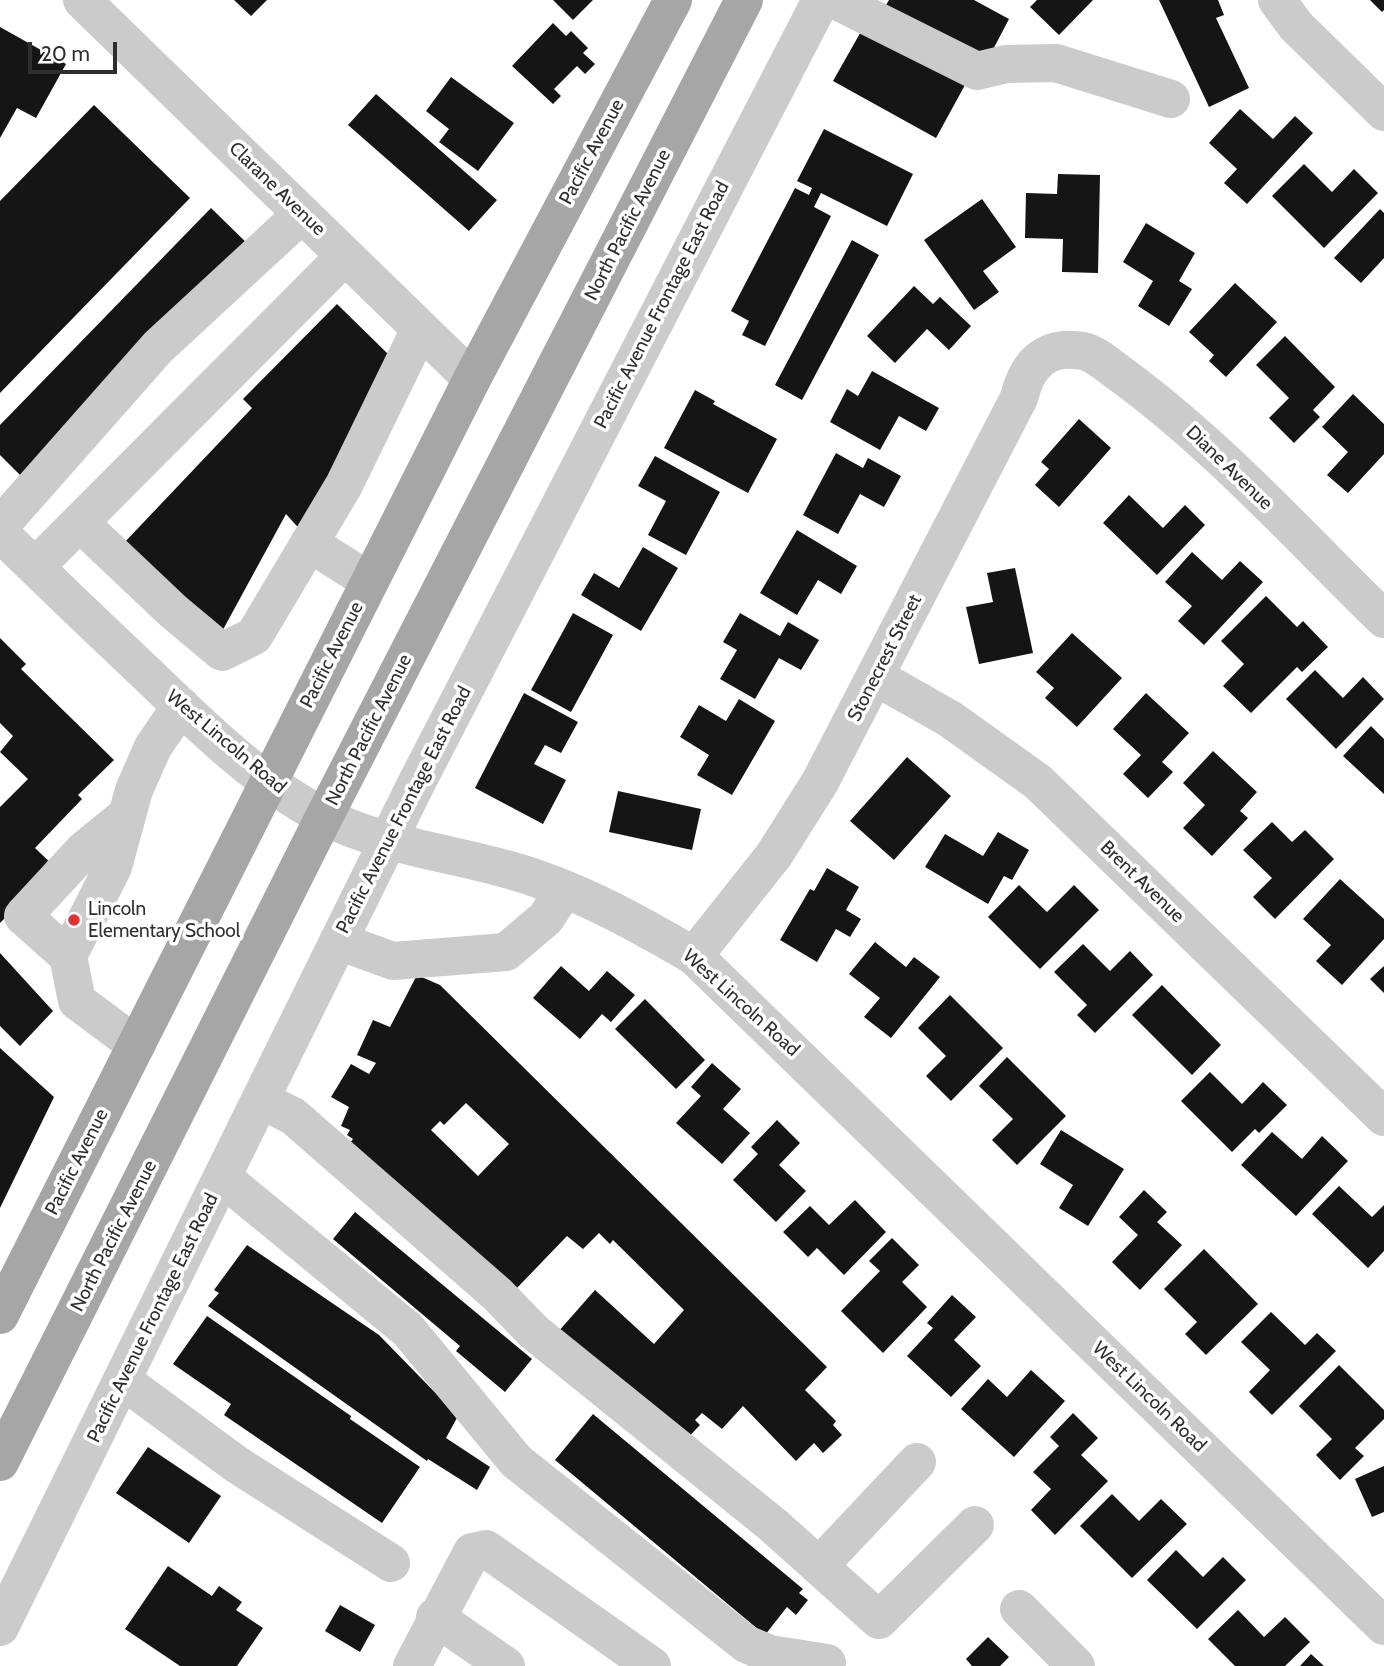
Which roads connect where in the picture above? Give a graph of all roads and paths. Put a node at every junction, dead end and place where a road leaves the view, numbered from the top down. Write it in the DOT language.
graph roads {
  1 [pos="82,0"];
  2 [pos="673,0"];
  3 [pos="744,0"];
  4 [pos="821,0"];
  5 [pos="835,0"];
  6 [pos="1277,0"];
  7 [pos="1171,99"];
  8 [pos="1384,112"];
  9 [pos="302,214"];
  10 [pos="345,256"];
  11 [pos="420,329"];
  12 [pos="1055,352"];
  13 [pos="472,379"];
  14 [pos="80,523"];
  15 [pos="0,526"];
  16 [pos="0,533"];
  17 [pos="309,543"];
  18 [pos="35,567"];
  19 [pos="369,581"];
  20 [pos="1384,619"];
  21 [pos="876,677"];
  22 [pos="181,706"];
  23 [pos="267,782"];
  24 [pos="127,815"];
  25 [pos="324,817"];
  26 [pos="387,841"];
  27 [pos="564,890"];
  28 [pos="338,941"];
  29 [pos="68,956"];
  30 [pos="694,956"];
  31 [pos="136,1045"];
  32 [pos="261,1100"];
  33 [pos="1384,1117"];
  34 [pos="223,1178"];
  35 [pos="0,1315"];
  36 [pos="122,1380"];
  37 [pos="0,1462"];
  38 [pos="917,1462"];
  39 [pos="975,1525"];
  40 [pos="391,1563"];
  41 [pos="819,1566"];
  42 [pos="1019,1609"];
  43 [pos="435,1617"];
  44 [pos="1384,1626"];
  45 [pos="0,1627"];
  46 [pos="827,1663"];
  47 [pos="412,1666"];
  48 [pos="506,1666"];
  49 [pos="652,1666"];
  50 [pos="1076,1666"];
  1 -- 9 [label="street, Clarane Avenue"];
  2 -- 13 [label="main road, Pacific Avenue"];
  3 -- 25 [label="main road, North Pacific Avenue"];
  4 -- 26 [label="street, Pacific Avenue Frontage East Road"];
  5 -- 7 [label="street"];
  6 -- 8 [label="street"];
  9 -- 10 [label="street, Clarane Avenue"];
  9 -- 15 [label="street"];
  10 -- 11 [label="street, Clarane Avenue"];
  10 -- 14 [label="street"];
  11 -- 13 [label="street, Clarane Avenue"];
  11 -- 17 [label="street"];
  12 -- 20 [label="street, Diane Avenue"];
  12 -- 21 [label="street, Stonecrest Street"];
  13 -- 19 [label="main road, Pacific Avenue"];
  14 -- 17 [label="street"];
  14 -- 18 [label="street"];
  16 -- 18 [label="street, West Lincoln Road"];
  17 -- 19 [label="street"];
  18 -- 22 [label="street, West Lincoln Road"];
  19 -- 23 [label="main road, Pacific Avenue"];
  21 -- 30 [label="street, Stonecrest Street"];
  21 -- 33 [label="street, Brent Avenue"];
  22 -- 23 [label="street, West Lincoln Road"];
  22 -- 24 [label="street"];
  23 -- 25 [label="street, West Lincoln Road"];
  23 -- 31 [label="main road, Pacific Avenue"];
  24 -- 29 [label="street"];
  24 -- 29 [label="street"];
  25 -- 26 [label="street, West Lincoln Road"];
  25 -- 37 [label="main road, North Pacific Avenue"];
  26 -- 27 [label="street, West Lincoln Road"];
  26 -- 28 [label="street, Pacific Avenue Frontage East Road"];
  27 -- 28 [label="street"];
  27 -- 30 [label="street, West Lincoln Road"];
  28 -- 32 [label="street, Pacific Avenue Frontage East Road"];
  29 -- 31 [label="street"];
  30 -- 44 [label="street, West Lincoln Road"];
  31 -- 35 [label="main road, Pacific Avenue"];
  32 -- 34 [label="street, Pacific Avenue Frontage East Road"];
  32 -- 41 [label="street"];
  34 -- 36 [label="street, Pacific Avenue Frontage East Road"];
  34 -- 46 [label="street"];
  36 -- 40 [label="street"];
  36 -- 45 [label="street, Pacific Avenue Frontage East Road"];
  38 -- 41 [label="street"];
  39 -- 41 [label="street"];
  42 -- 50 [label="street"];
  43 -- 47 [label="street"];
  43 -- 48 [label="street"];
  43 -- 49 [label="street"];
}
